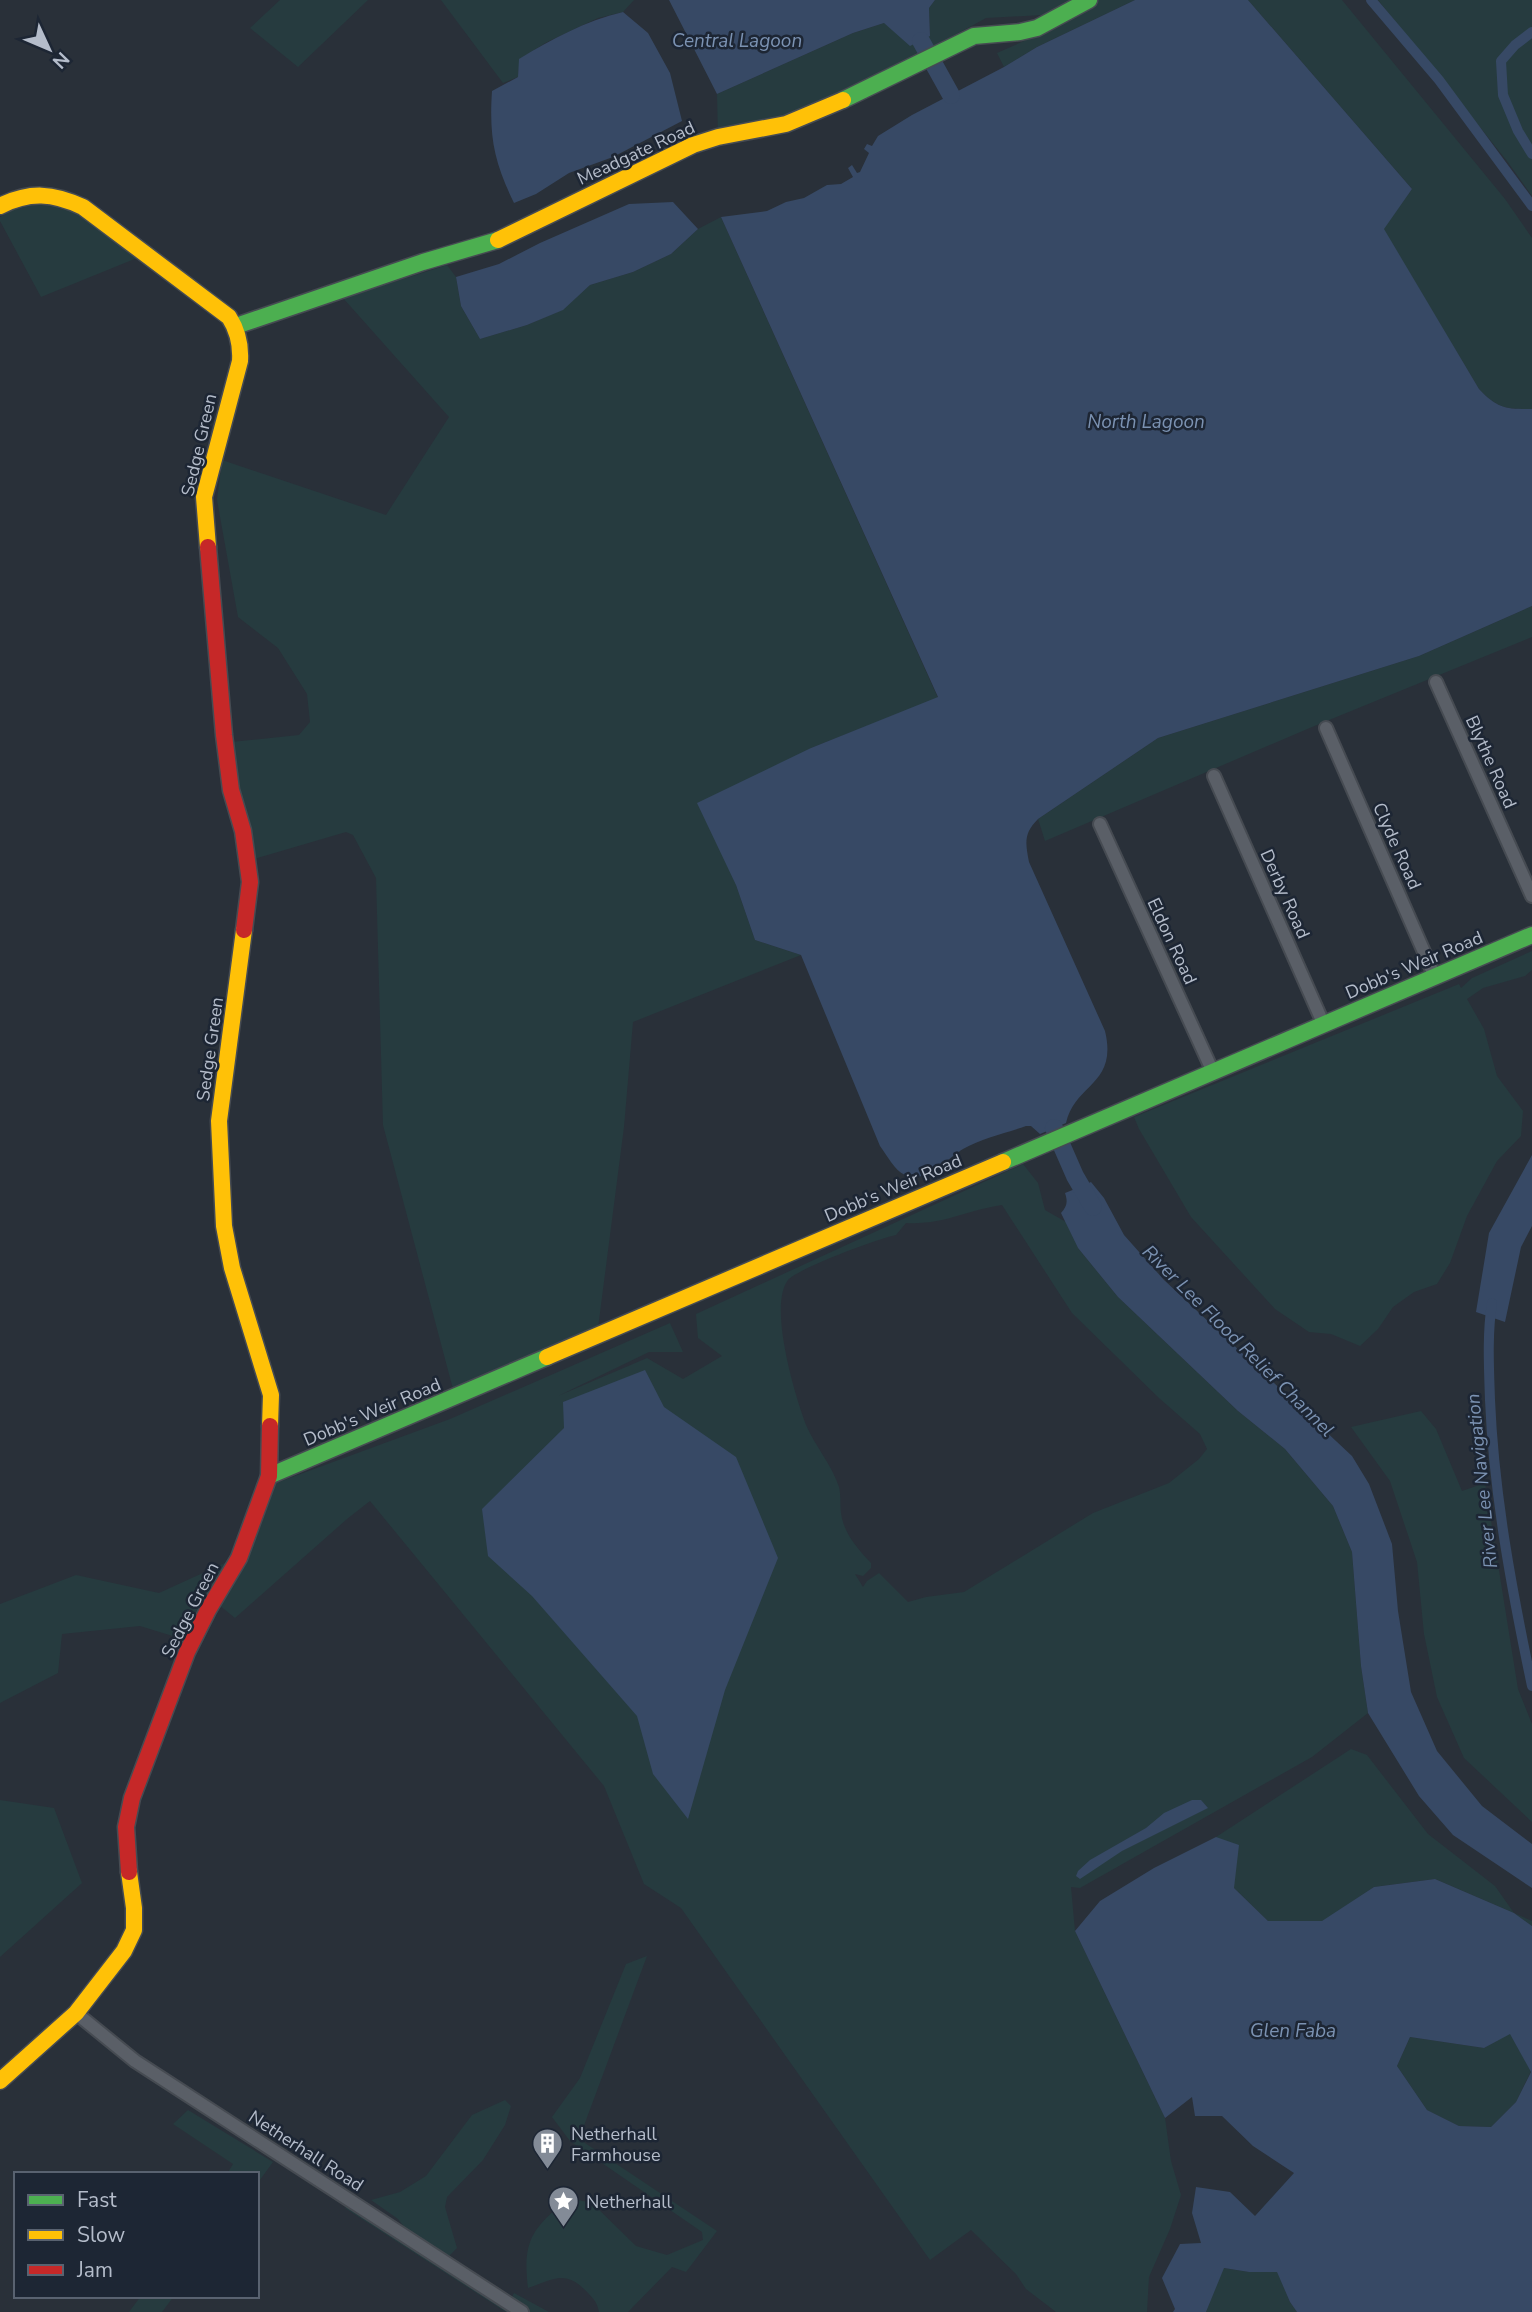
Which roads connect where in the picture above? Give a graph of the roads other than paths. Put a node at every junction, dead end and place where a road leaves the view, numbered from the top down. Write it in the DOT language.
graph roads {
  1 [pos="1089,0"];
  2 [pos="0,206"];
  3 [pos="236,326"];
  4 [pos="1436,682"];
  5 [pos="1326,728"];
  6 [pos="1214,776"];
  7 [pos="1100,824"];
  8 [pos="1532,895"];
  9 [pos="1532,935"];
  10 [pos="1435,977"];
  11 [pos="1324,1025"];
  12 [pos="1213,1072"];
  13 [pos="269,1476"];
  14 [pos="76,2013"];
  15 [pos="0,2081"];
  16 [pos="522,2312"];
  1 -- 3 [label="street, Meadgate Road"];
  2 -- 3 [label="street"];
  3 -- 13 [label="street, Sedge Green"];
  4 -- 8 [label="street, Blythe Road"];
  5 -- 10 [label="street, Clyde Road"];
  6 -- 11 [label="street, Derby Road"];
  7 -- 12 [label="street, Eldon Road"];
  9 -- 10 [label="street, Dobb's Weir Road"];
  10 -- 11 [label="street, Dobb's Weir Road"];
  11 -- 12 [label="street, Dobb's Weir Road"];
  12 -- 13 [label="street, Dobb's Weir Road"];
  13 -- 14 [label="street, Sedge Green"];
  14 -- 15 [label="street, Sedge Green"];
  14 -- 16 [label="street, Netherhall Road"];
}
